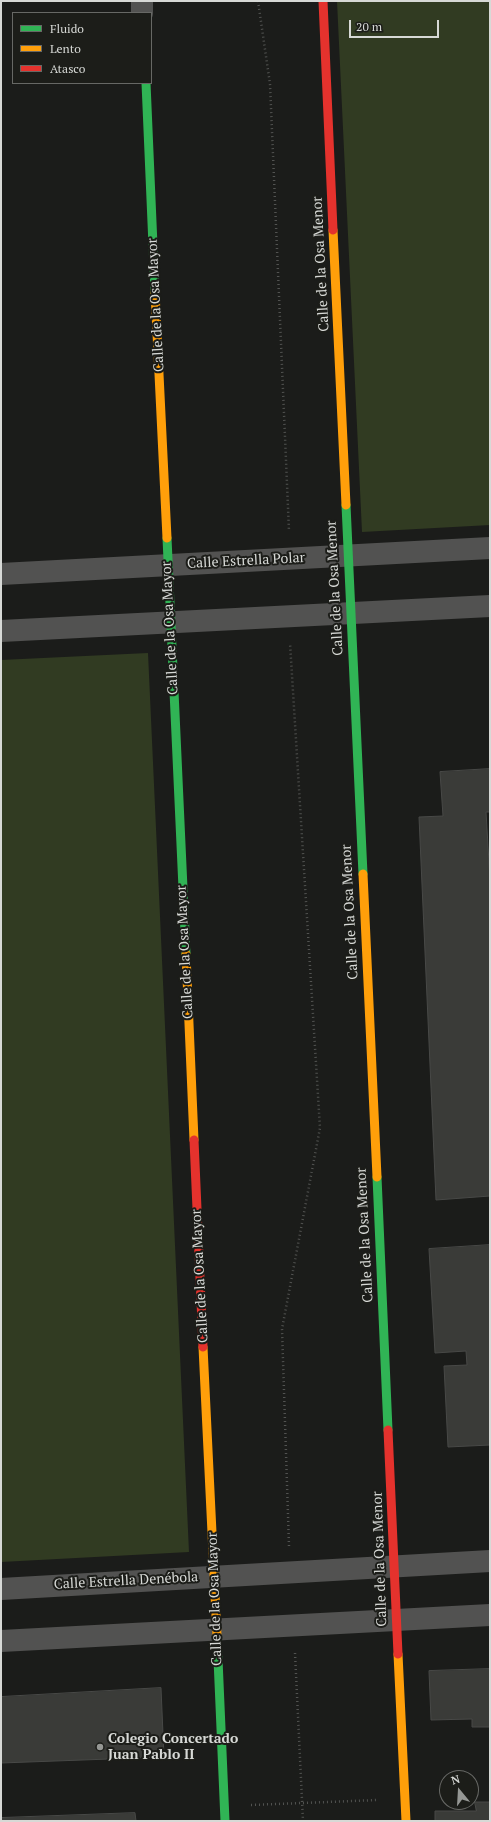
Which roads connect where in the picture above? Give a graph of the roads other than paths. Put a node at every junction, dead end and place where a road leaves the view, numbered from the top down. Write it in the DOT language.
graph roads {
  1 [pos="142,1"];
  2 [pos="323,1"];
  3 [pos="142,12"];
  4 [pos="146,84"];
  5 [pos="490,548"];
  6 [pos="348,555"];
  7 [pos="168,565"];
  8 [pos="1,574"];
  9 [pos="490,606"];
  10 [pos="350,613"];
  11 [pos="170,622"];
  12 [pos="1,631"];
  13 [pos="490,1561"];
  14 [pos="395,1566"];
  15 [pos="214,1576"];
  16 [pos="1,1588"];
  17 [pos="490,1615"];
  18 [pos="396,1620"];
  19 [pos="216,1630"];
  20 [pos="1,1641"];
  21 [pos="225,1821"];
  22 [pos="406,1821"];
  1 -- 3 [label="street"];
  2 -- 6 [label="street, Calle de la Osa Menor"];
  4 -- 7 [label="street, Calle de la Osa Mayor"];
  5 -- 6 [label="street, Calle Estrella Polar"];
  6 -- 7 [label="street, Calle Estrella Polar"];
  6 -- 10 [label="street, Calle de la Osa Menor"];
  7 -- 8 [label="street, Calle Estrella Polar"];
  7 -- 11 [label="street, Calle de la Osa Mayor"];
  9 -- 10 [label="street"];
  10 -- 11 [label="street"];
  10 -- 14 [label="street, Calle de la Osa Menor"];
  11 -- 12 [label="street"];
  11 -- 15 [label="street, Calle de la Osa Mayor"];
  13 -- 14 [label="street, Calle Estrella Denébola"];
  14 -- 15 [label="street, Calle Estrella Denébola"];
  14 -- 18 [label="street, Calle de la Osa Menor"];
  15 -- 16 [label="street, Calle Estrella Denébola"];
  15 -- 19 [label="street, Calle de la Osa Mayor"];
  17 -- 18 [label="street"];
  18 -- 19 [label="street"];
  18 -- 22 [label="street, Calle de la Osa Menor"];
  19 -- 20 [label="street"];
  19 -- 21 [label="street, Calle de la Osa Mayor"];
}
